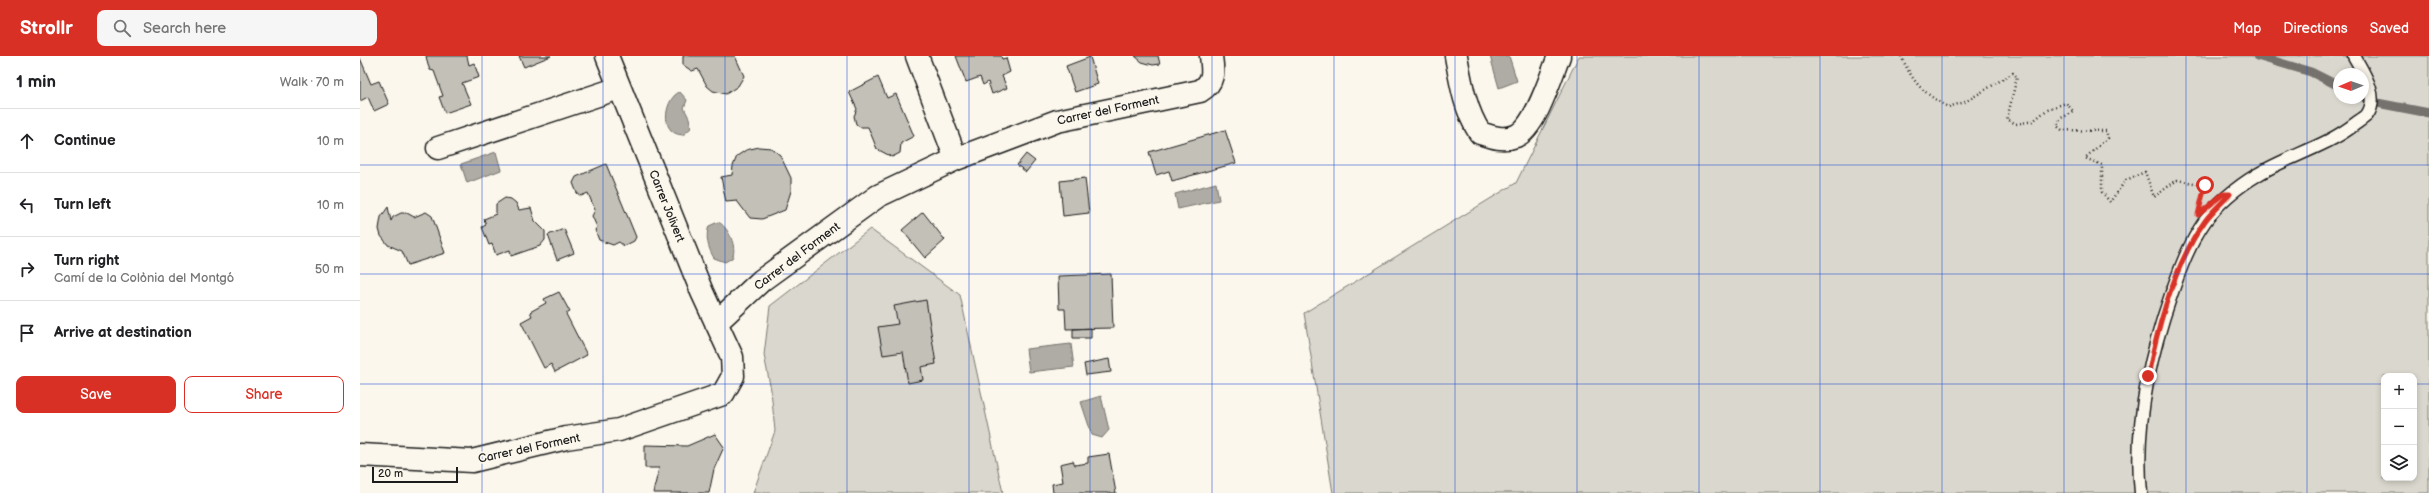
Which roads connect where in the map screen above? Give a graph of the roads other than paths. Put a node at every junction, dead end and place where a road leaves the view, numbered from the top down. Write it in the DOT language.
graph roads {
  1 [pos="607,56"];
  2 [pos="916,56"];
  3 [pos="1211,56"];
  4 [pos="1456,56"];
  5 [pos="1559,56"];
  6 [pos="2354,56"];
  7 [pos="619,88"];
  8 [pos="438,148"];
  9 [pos="956,159"];
  10 [pos="716,323"];
  11 [pos="360,455"];
  12 [pos="2140,493"];
  1 -- 7 [label="street, Carrer Jolivert"];
  2 -- 9 [label="street"];
  3 -- 9 [label="street, Carrer del Forment"];
  4 -- 5 [label="street"];
  6 -- 12 [label="lane"];
  7 -- 8 [label="street"];
  7 -- 10 [label="street, Carrer Jolivert"];
  9 -- 10 [label="street, Carrer del Forment"];
  10 -- 11 [label="street, Carrer del Forment"];
}
